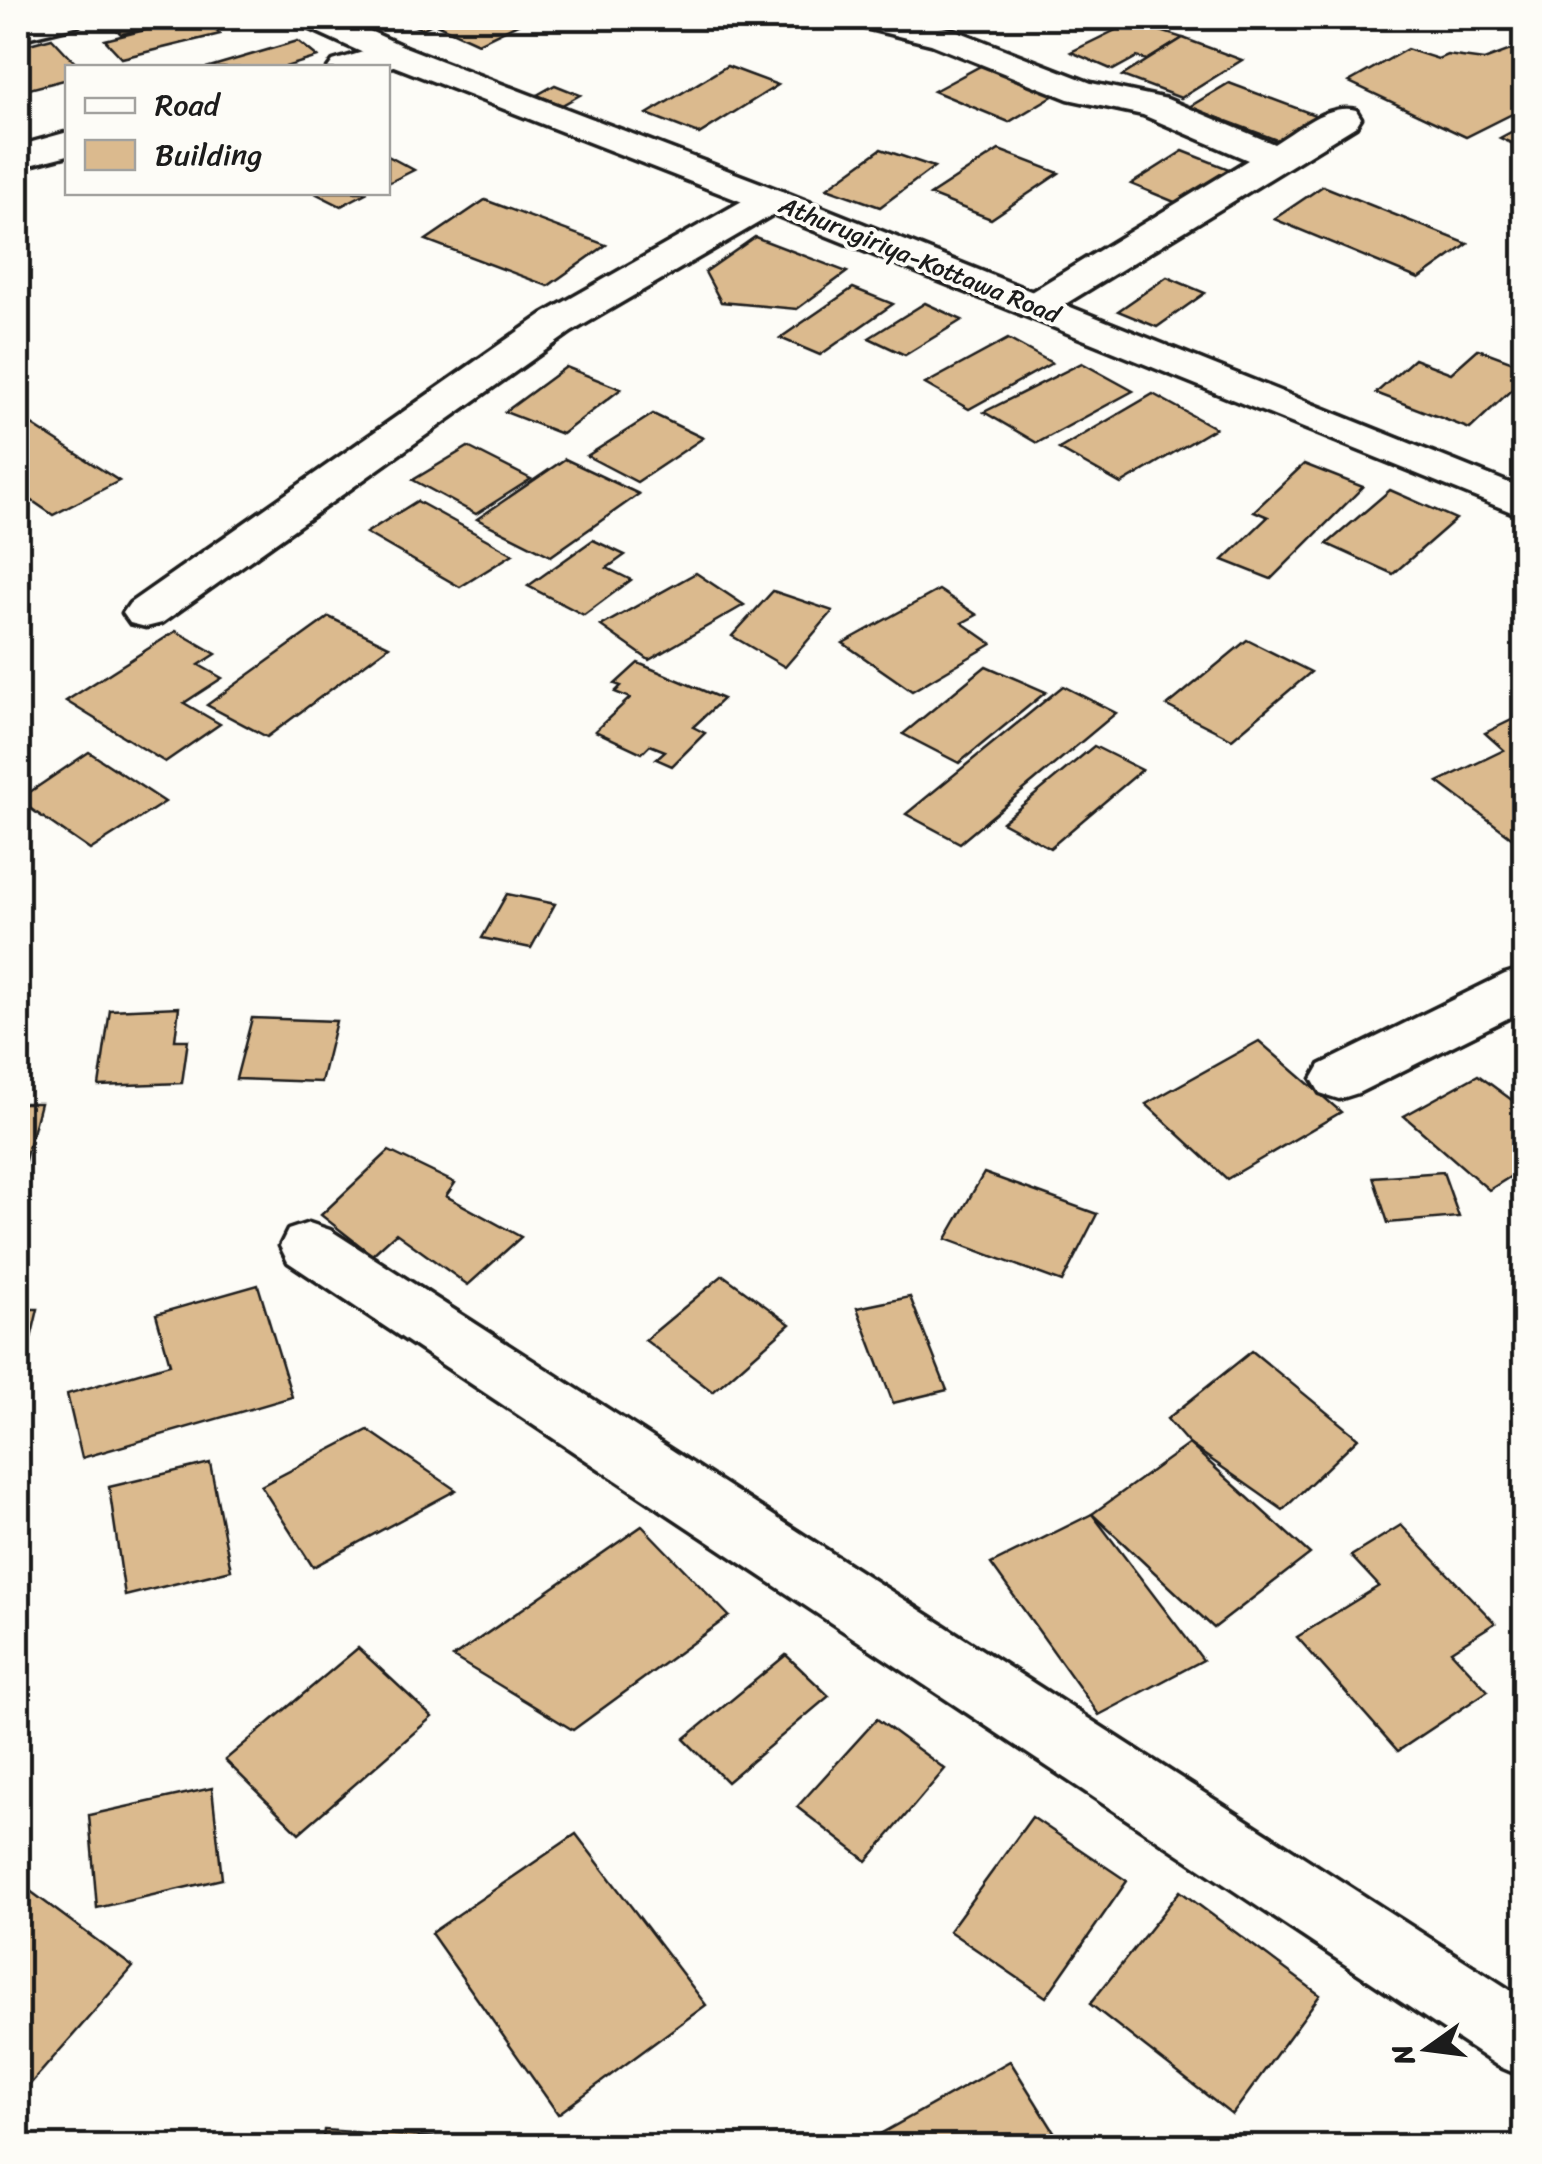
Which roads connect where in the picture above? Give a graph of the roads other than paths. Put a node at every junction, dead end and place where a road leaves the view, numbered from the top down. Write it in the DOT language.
graph roads {
  1 [pos="67,18"];
  2 [pos="314,18"];
  3 [pos="865,18"];
  4 [pos="18,30"];
  5 [pos="393,54"];
  6 [pos="354,65"];
  7 [pos="1342,118"];
  8 [pos="65,145"];
  9 [pos="18,157"];
  10 [pos="1275,158"];
  11 [pos="771,200"];
  12 [pos="1034,306"];
  13 [pos="1524,504"];
  14 [pos="146,613"];
  15 [pos="1524,988"];
  16 [pos="1338,1079"];
  17 [pos="309,1246"];
  18 [pos="1524,2041"];
  1 -- 4 [label="street"];
  2 -- 5 [label="street, Athurugiriya-Kottawa Road"];
  3 -- 10 [label="street"];
  5 -- 6 [label="street"];
  5 -- 11 [label="street, Athurugiriya-Kottawa Road"];
  7 -- 10 [label="street"];
  8 -- 9 [label="street"];
  10 -- 12 [label="street"];
  11 -- 12 [label="street, Athurugiriya-Kottawa Road"];
  11 -- 14 [label="street"];
  12 -- 13 [label="street, Athurugiriya-Kottawa Road"];
  15 -- 16 [label="street"];
  17 -- 18 [label="street"];
}
